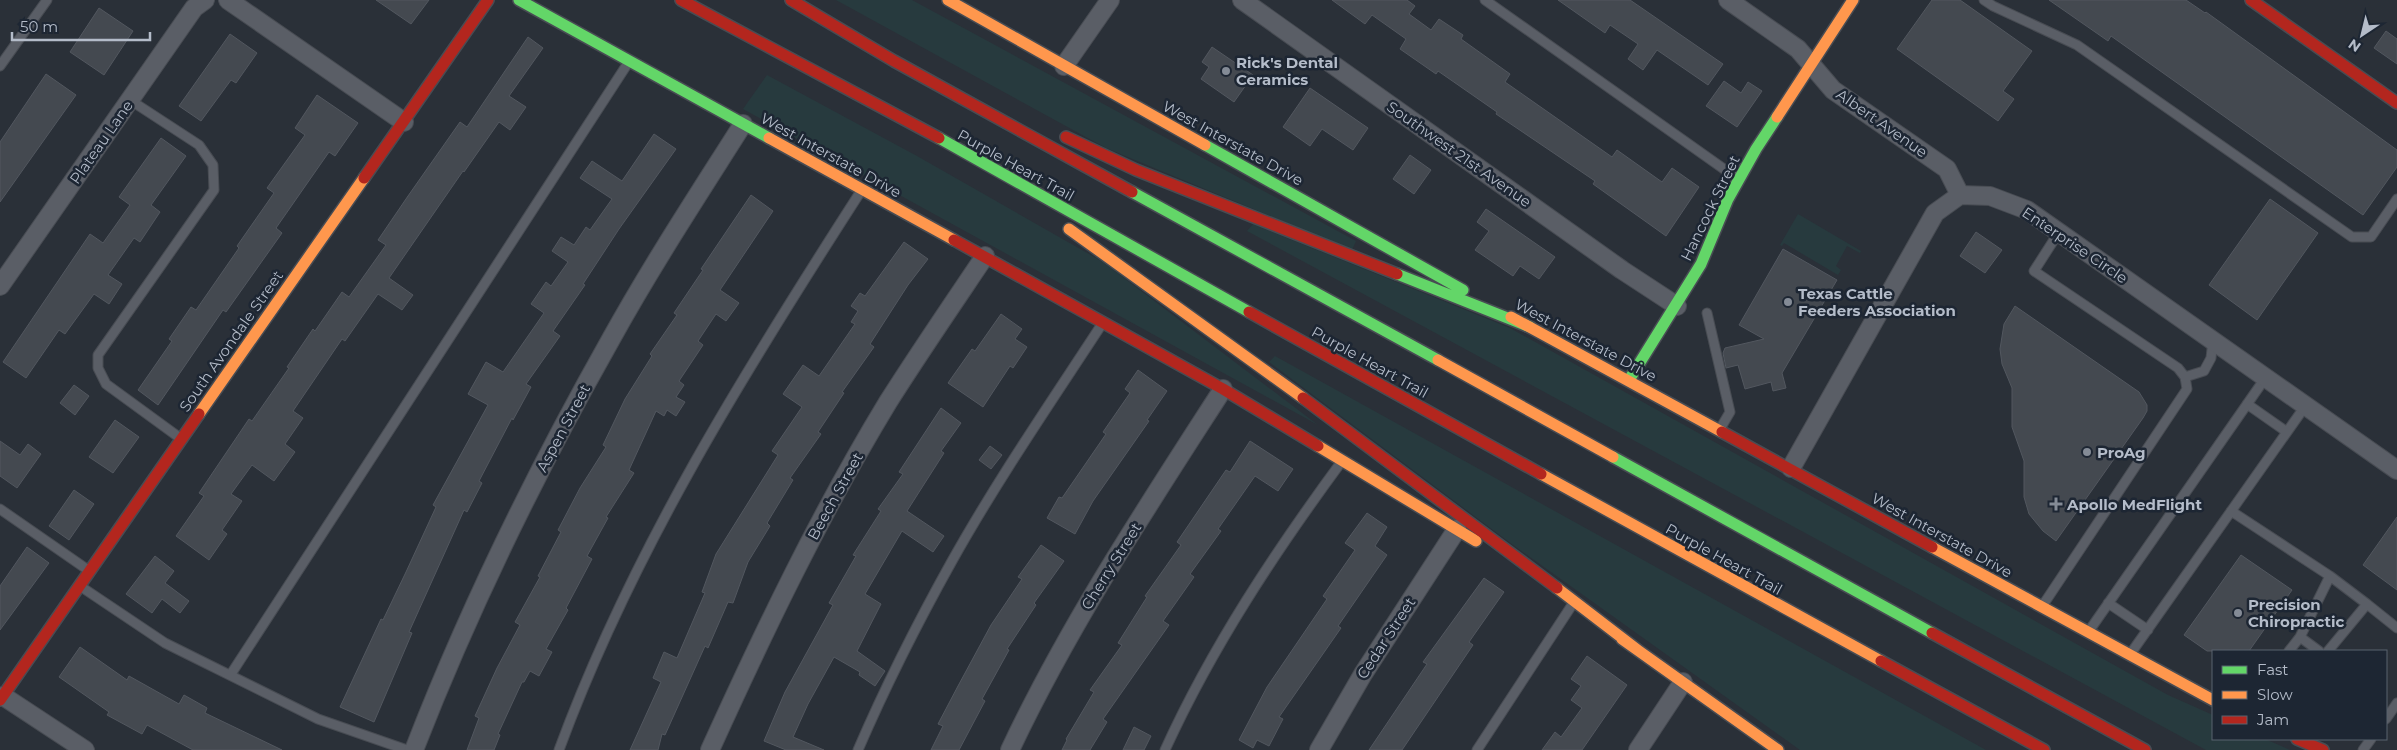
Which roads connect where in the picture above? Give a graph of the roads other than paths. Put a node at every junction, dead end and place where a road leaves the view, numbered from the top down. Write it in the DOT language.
graph roads {
  1 [pos="48,0"];
  2 [pos="205,0"];
  3 [pos="228,0"];
  4 [pos="488,0"];
  5 [pos="519,0"];
  6 [pos="681,0"];
  7 [pos="791,0"];
  8 [pos="948,0"];
  9 [pos="1110,0"];
  10 [pos="1242,0"];
  11 [pos="1485,0"];
  12 [pos="1728,0"];
  13 [pos="1853,0"];
  14 [pos="1984,0"];
  15 [pos="2251,0"];
  16 [pos="630,60"];
  17 [pos="894,61"];
  18 [pos="1812,65"];
  19 [pos="0,66"];
  20 [pos="1064,66"];
  21 [pos="130,100"];
  22 [pos="2397,103"];
  23 [pos="1020,117"];
  24 [pos="404,122"];
  25 [pos="743,124"];
  26 [pos="1056,133"];
  27 [pos="960,151"];
  28 [pos="1739,179"];
  29 [pos="862,189"];
  30 [pos="1960,195"];
  31 [pos="2397,200"];
  32 [pos="1039,208"];
  33 [pos="1063,225"];
  34 [pos="2059,232"];
  35 [pos="985,256"];
  36 [pos="0,286"];
  37 [pos="1677,306"];
  38 [pos="1707,313"];
  39 [pos="1103,322"];
  40 [pos="1530,326"];
  41 [pos="2213,340"];
  42 [pos="2186,377"];
  43 [pos="2266,378"];
  44 [pos="1629,380"];
  45 [pos="1223,389"];
  46 [pos="2247,404"];
  47 [pos="2306,405"];
  48 [pos="1720,430"];
  49 [pos="2287,432"];
  50 [pos="181,438"];
  51 [pos="1342,460"];
  52 [pos="1791,468"];
  53 [pos="2397,470"];
  54 [pos="0,509"];
  55 [pos="2231,511"];
  56 [pos="1457,529"];
  57 [pos="90,570"];
  58 [pos="2330,576"];
  59 [pos="79,586"];
  60 [pos="2108,603"];
  61 [pos="2367,604"];
  62 [pos="1572,605"];
  63 [pos="2042,607"];
  64 [pos="2397,628"];
  65 [pos="2148,630"];
  66 [pos="2087,633"];
  67 [pos="2300,637"];
  68 [pos="2290,650"];
  69 [pos="2318,650"];
  70 [pos="2329,650"];
  71 [pos="1639,651"];
  72 [pos="2130,656"];
  73 [pos="231,674"];
  74 [pos="1683,682"];
  75 [pos="1,698"];
  76 [pos="2212,699"];
  77 [pos="2397,703"];
  78 [pos="2387,718"];
  79 [pos="2299,740"];
  80 [pos="85,750"];
  81 [pos="407,750"];
  82 [pos="414,750"];
  83 [pos="559,750"];
  84 [pos="710,750"];
  85 [pos="858,750"];
  86 [pos="1010,750"];
  87 [pos="1165,750"];
  88 [pos="1318,750"];
  89 [pos="1477,750"];
  90 [pos="1638,750"];
  91 [pos="1778,750"];
  92 [pos="2044,750"];
  93 [pos="2145,750"];
  94 [pos="2322,750"];
  1 -- 19 [label="lane"];
  2 -- 21 [label="street, Plateau Lane"];
  3 -- 24 [label="street"];
  4 -- 24 [label="main road, South Avondale Street"];
  5 -- 16 [label="main road, West Interstate Drive"];
  6 -- 27 [label="main road, Purple Heart Trail"];
  7 -- 17 [label="main road"];
  8 -- 20 [label="main road, West Interstate Drive"];
  9 -- 20 [label="street"];
  10 -- 37 [label="street, Southwest 21st Avenue"];
  11 -- 28 [label="lane"];
  12 -- 18 [label="street, Albert Avenue"];
  13 -- 18 [label="main road, Hancock Street"];
  14 -- 31 [label="lane"];
  15 -- 22 [label="main road"];
  16 -- 25 [label="main road, West Interstate Drive"];
  16 -- 73 [label="lane"];
  17 -- 23 [label="main road"];
  17 -- 93 [label="main road"];
  18 -- 28 [label="main road, Hancock Street"];
  18 -- 30 [label="street, Albert Avenue"];
  20 -- 40 [label="main road, West Interstate Drive"];
  21 -- 36 [label="street, Plateau Lane"];
  21 -- 50 [label="lane"];
  24 -- 50 [label="main road, South Avondale Street"];
  25 -- 29 [label="main road, West Interstate Drive"];
  25 -- 82 [label="street, Aspen Street"];
  26 -- 40 [label="main road"];
  27 -- 32 [label="main road"];
  27 -- 92 [label="main road, Purple Heart Trail"];
  28 -- 37 [label="main road, Hancock Street"];
  29 -- 35 [label="main road, West Interstate Drive"];
  29 -- 83 [label="lane"];
  30 -- 34 [label="street, Enterprise Circle"];
  30 -- 52 [label="street"];
  33 -- 71 [label="main road"];
  34 -- 41 [label="street, Enterprise Circle"];
  34 -- 42 [label="lane"];
  35 -- 39 [label="main road, West Interstate Drive"];
  35 -- 84 [label="street, Beech Street"];
  37 -- 44 [label="main road, Hancock Street"];
  38 -- 48 [label="lane"];
  39 -- 45 [label="main road, West Interstate Drive"];
  39 -- 85 [label="lane"];
  40 -- 44 [label="main road, West Interstate Drive"];
  41 -- 42 [label="lane"];
  41 -- 43 [label="street, Enterprise Circle"];
  42 -- 63 [label="lane"];
  43 -- 46 [label="lane"];
  43 -- 47 [label="street, Enterprise Circle"];
  44 -- 48 [label="main road, West Interstate Drive"];
  45 -- 51 [label="main road, West Interstate Drive"];
  45 -- 86 [label="street, Cherry Street"];
  46 -- 49 [label="lane"];
  46 -- 60 [label="lane"];
  47 -- 49 [label="lane"];
  47 -- 53 [label="street, Enterprise Circle"];
  48 -- 52 [label="main road, West Interstate Drive"];
  49 -- 55 [label="lane"];
  50 -- 57 [label="main road, South Avondale Street"];
  51 -- 56 [label="main road, West Interstate Drive"];
  51 -- 87 [label="lane"];
  52 -- 63 [label="main road, West Interstate Drive"];
  54 -- 57 [label="lane"];
  55 -- 58 [label="lane"];
  55 -- 65 [label="lane"];
  56 -- 62 [label="main road, West Interstate Drive"];
  56 -- 88 [label="street, Cedar Street"];
  57 -- 59 [label="main road, South Avondale Street"];
  58 -- 61 [label="lane"];
  58 -- 67 [label="lane"];
  59 -- 73 [label="lane"];
  59 -- 75 [label="main road, South Avondale Street"];
  60 -- 65 [label="lane"];
  60 -- 66 [label="lane"];
  61 -- 64 [label="lane"];
  61 -- 70 [label="lane"];
  62 -- 71 [label="main road, West Interstate Drive"];
  62 -- 89 [label="lane"];
  63 -- 66 [label="main road, West Interstate Drive"];
  65 -- 72 [label="lane"];
  66 -- 72 [label="main road, West Interstate Drive"];
  67 -- 68 [label="lane"];
  67 -- 69 [label="lane"];
  71 -- 74 [label="main road"];
  72 -- 76 [label="main road, West Interstate Drive"];
  73 -- 81 [label="lane"];
  74 -- 90 [label="street"];
  74 -- 91 [label="main road"];
  75 -- 80 [label="street"];
  77 -- 78 [label="lane"];
  79 -- 94 [label="main road"];
}
